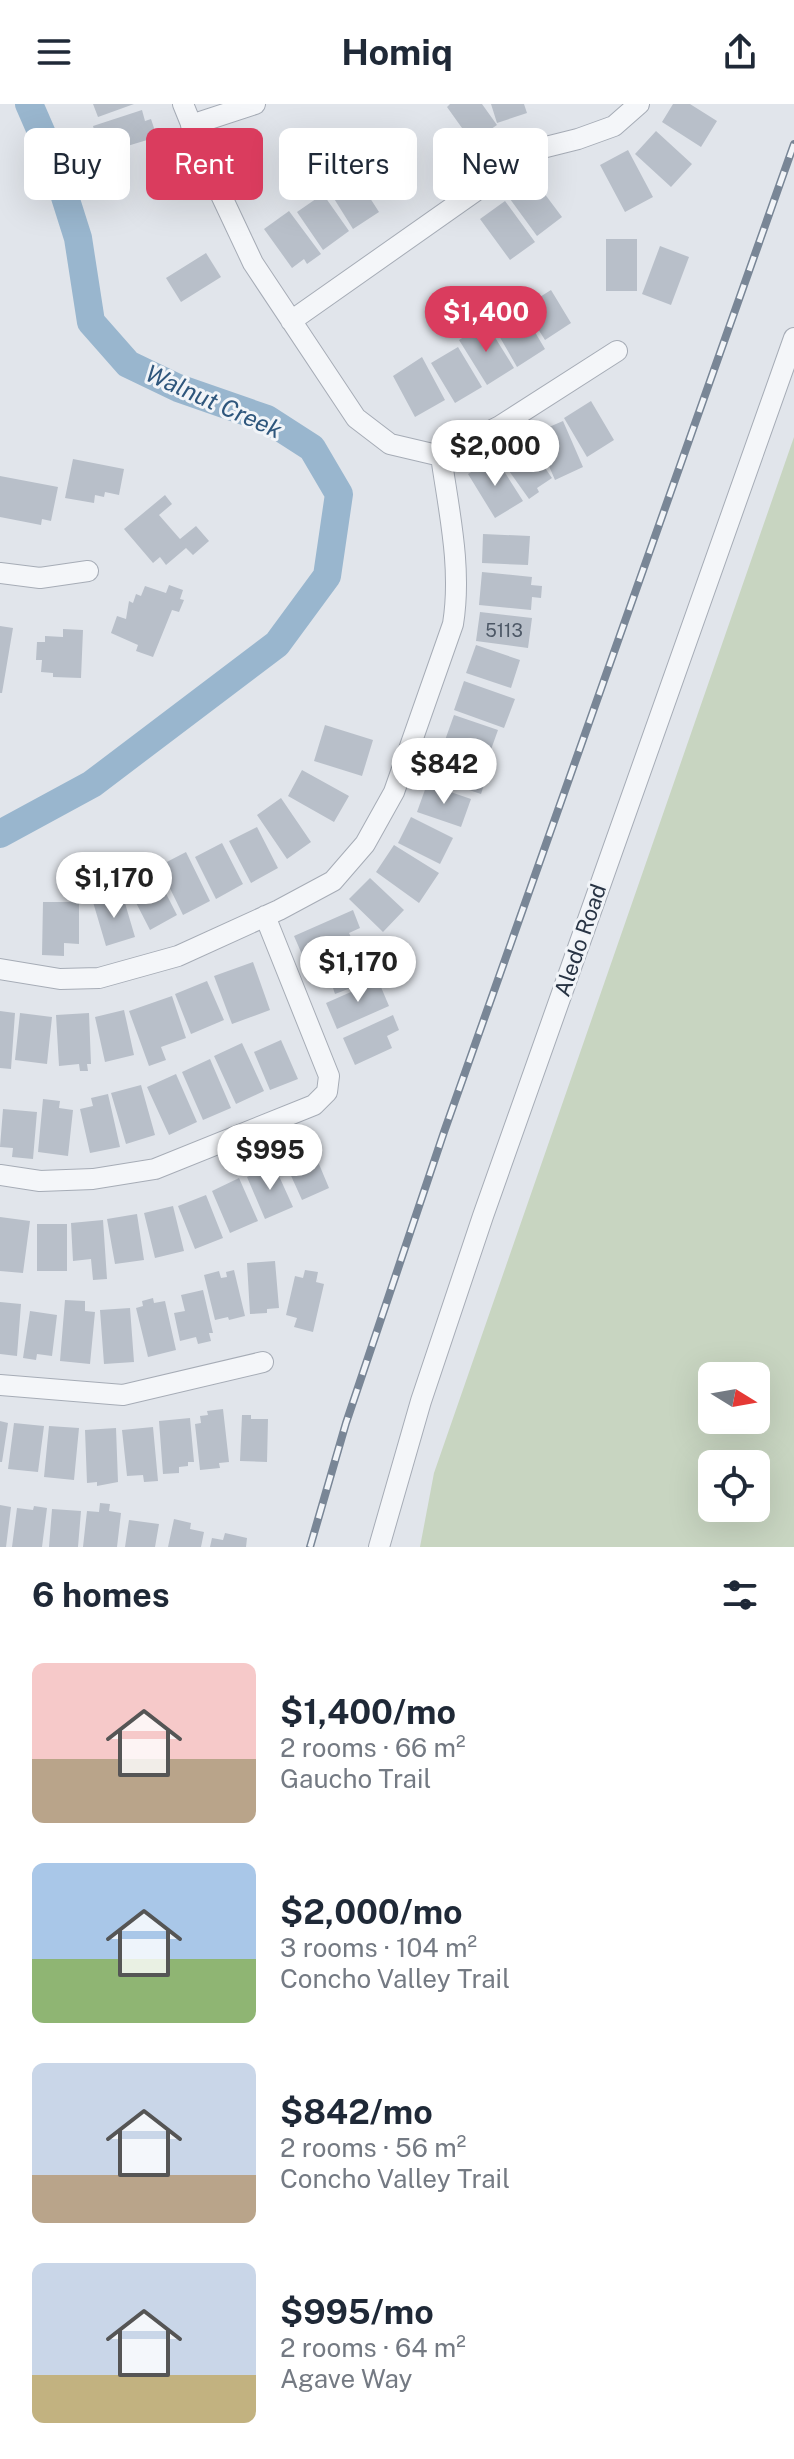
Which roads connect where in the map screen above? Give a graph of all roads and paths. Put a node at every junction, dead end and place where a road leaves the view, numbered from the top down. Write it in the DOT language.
graph roads {
  1 [pos="183,104"];
  2 [pos="255,104"];
  3 [pos="639,104"];
  4 [pos="191,125"];
  5 [pos="291,321"];
  6 [pos="794,338"];
  7 [pos="617,351"];
  8 [pos="441,456"];
  9 [pos="88,571"];
  10 [pos="0,573"];
  11 [pos="265,916"];
  12 [pos="0,969"];
  13 [pos="0,1175"];
  14 [pos="263,1362"];
  15 [pos="0,1385"];
  16 [pos="379,1547"];
  1 -- 4 [label="street"];
  2 -- 4 [label="street"];
  3 -- 5 [label="street"];
  4 -- 5 [label="street"];
  5 -- 8 [label="street"];
  6 -- 16 [label="street, Aledo Road"];
  7 -- 8 [label="street"];
  8 -- 11 [label="street"];
  9 -- 10 [label="street"];
  11 -- 12 [label="street"];
  11 -- 13 [label="street"];
  14 -- 15 [label="street"];
}
